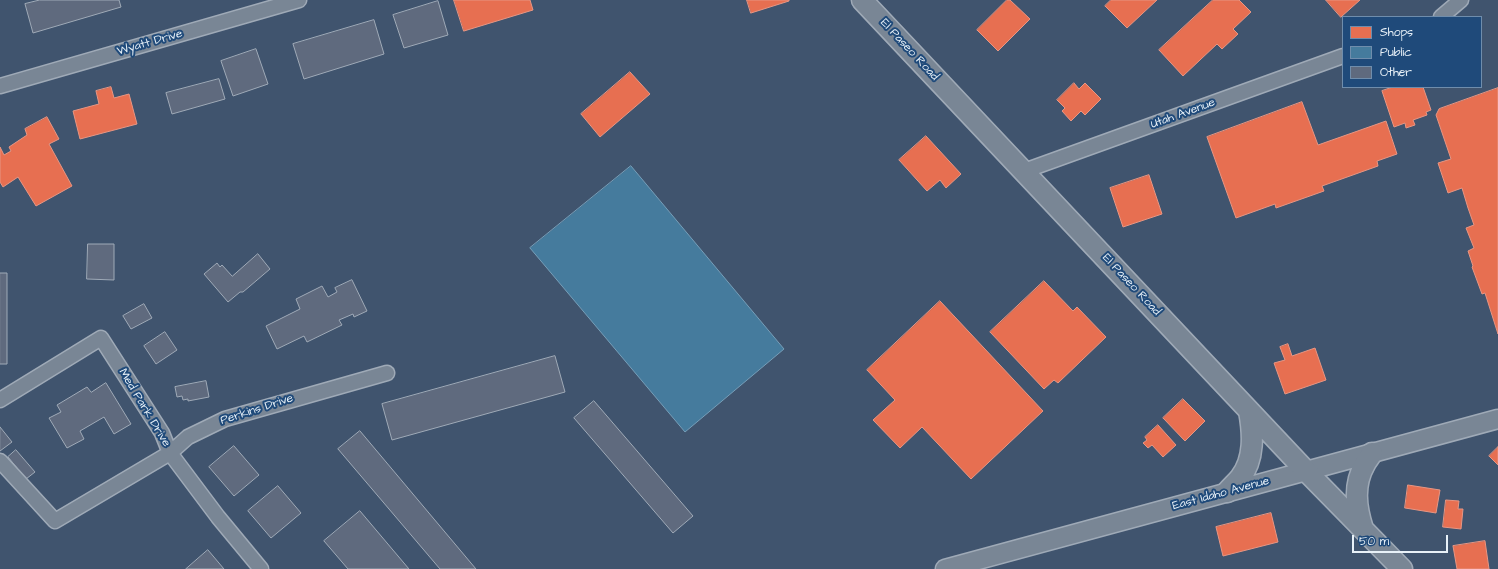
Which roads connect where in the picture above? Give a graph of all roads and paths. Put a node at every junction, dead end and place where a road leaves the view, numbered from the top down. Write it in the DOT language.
graph roads {
  1 [pos="299,0"];
  2 [pos="862,0"];
  3 [pos="1461,0"];
  4 [pos="1442,16"];
  5 [pos="1342,56"];
  6 [pos="1,86"];
  7 [pos="1024,171"];
  8 [pos="387,373"];
  9 [pos="0,400"];
  10 [pos="1249,410"];
  11 [pos="1498,419"];
  12 [pos="170,453"];
  13 [pos="1372,453"];
  14 [pos="0,462"];
  15 [pos="1306,471"];
  16 [pos="1227,492"];
  17 [pos="1363,529"];
  18 [pos="261,569"];
  19 [pos="945,569"];
  20 [pos="1402,569"];
  1 -- 6 [label="street, Wyatt Drive"];
  2 -- 7 [label="main road, El Paseo Road"];
  3 -- 4 [label="street"];
  5 -- 7 [label="street, Utah Avenue"];
  7 -- 10 [label="main road, El Paseo Road"];
  8 -- 12 [label="street, Perkins Drive"];
  9 -- 12 [label="street, Med Park Drive"];
  10 -- 15 [label="main road, El Paseo Road"];
  10 -- 16 [label="main road"];
  11 -- 13 [label="street, East Idaho Avenue"];
  12 -- 14 [label="street, Perkins Drive"];
  12 -- 18 [label="street, Med Park Drive"];
  13 -- 15 [label="street, East Idaho Avenue"];
  13 -- 17 [label="main road"];
  15 -- 16 [label="street, East Idaho Avenue"];
  15 -- 17 [label="main road, El Paseo Road"];
  16 -- 19 [label="street, East Idaho Avenue"];
  17 -- 20 [label="main road, El Paseo Road"];
}
